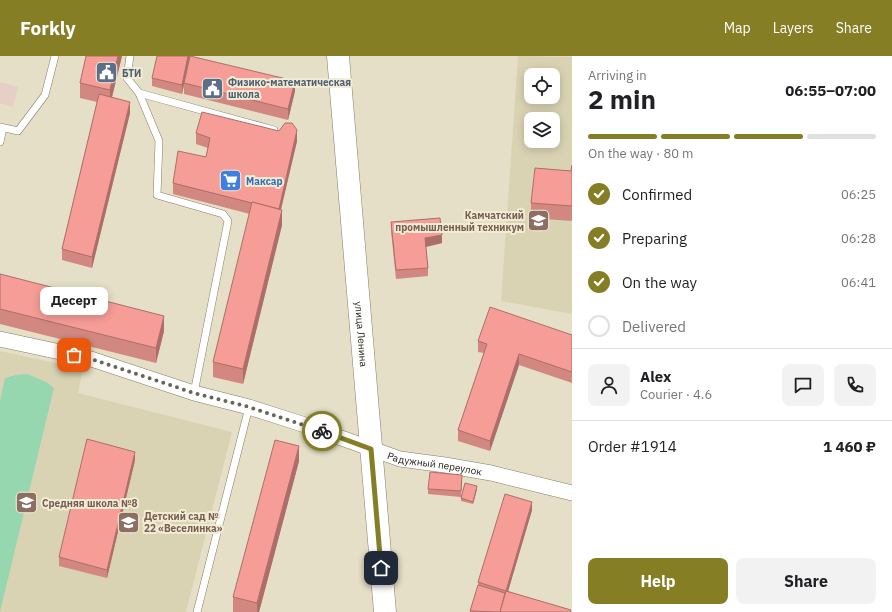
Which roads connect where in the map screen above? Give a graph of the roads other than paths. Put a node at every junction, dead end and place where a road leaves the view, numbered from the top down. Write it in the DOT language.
graph roads {
  1 [pos="54,56"];
  2 [pos="130,56"];
  3 [pos="338,56"];
  4 [pos="139,93"];
  5 [pos="1,128"];
  6 [pos="274,130"];
  7 [pos="0,142"];
  8 [pos="0,339"];
  9 [pos="194,393"];
  10 [pos="249,407"];
  11 [pos="371,449"];
  12 [pos="572,493"];
  13 [pos="197,612"];
  14 [pos="385,612"];
  1 -- 5 [label="lane"];
  2 -- 4 [label="lane"];
  3 -- 11 [label="main road, улица Ленина"];
  4 -- 6 [label="lane"];
  4 -- 9 [label="lane"];
  5 -- 7 [label="lane"];
  8 -- 9 [label="street, Радужный переулок"];
  9 -- 10 [label="street, Радужный переулок"];
  10 -- 11 [label="street, Радужный переулок"];
  10 -- 13 [label="lane"];
  11 -- 12 [label="street, Радужный переулок"];
  11 -- 14 [label="main road, улица Ленина"];
}
